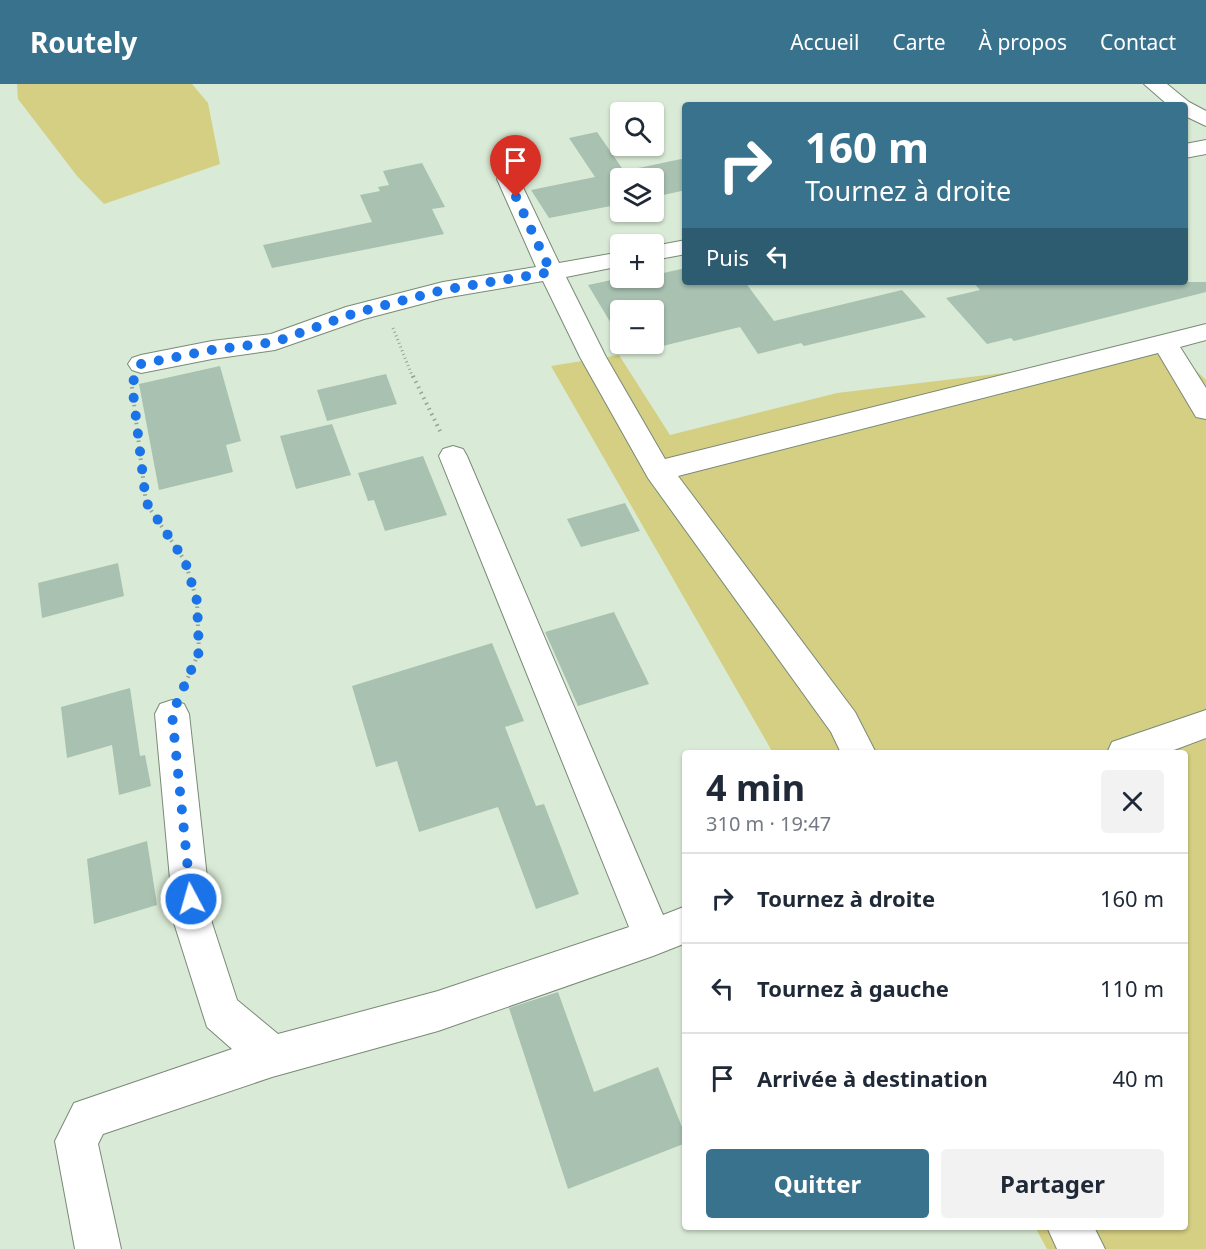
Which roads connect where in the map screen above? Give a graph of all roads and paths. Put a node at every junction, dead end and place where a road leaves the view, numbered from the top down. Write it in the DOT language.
graph roads {
  1 [pos="1154,84"];
  2 [pos="1178,102"];
  3 [pos="1188,109"];
  4 [pos="1206,120"];
  5 [pos="1206,147"];
  6 [pos="1188,150"];
  7 [pos="507,179"];
  8 [pos="682,248"];
  9 [pos="664,251"];
  10 [pos="610,261"];
  11 [pos="551,272"];
  12 [pos="384,305"];
  13 [pos="1206,332"];
  14 [pos="1166,343"];
  15 [pos="141,364"];
  16 [pos="1206,410"];
  17 [pos="453,456"];
  18 [pos="658,471"];
  19 [pos="172,714"];
  20 [pos="1206,724"];
  21 [pos="857,750"];
  22 [pos="1132,750"];
  23 [pos="669,931"];
  24 [pos="272,1056"];
  25 [pos="1071,1230"];
  26 [pos="98,1249"];
  27 [pos="1082,1249"];
  1 -- 2 [label="street"];
  3 -- 4 [label="street"];
  5 -- 6 [label="street"];
  7 -- 11 [label="street"];
  8 -- 9 [label="street"];
  10 -- 11 [label="street"];
  11 -- 12 [label="street"];
  11 -- 18 [label="street"];
  12 -- 15 [label="street"];
  12 -- 17 [label="path"];
  13 -- 14 [label="street"];
  14 -- 16 [label="street"];
  14 -- 18 [label="street"];
  15 -- 19 [label="path"];
  17 -- 23 [label="street"];
  18 -- 21 [label="street"];
  19 -- 24 [label="street"];
  20 -- 22 [label="street"];
  23 -- 24 [label="street"];
  24 -- 26 [label="street"];
  25 -- 27 [label="street"];
}
